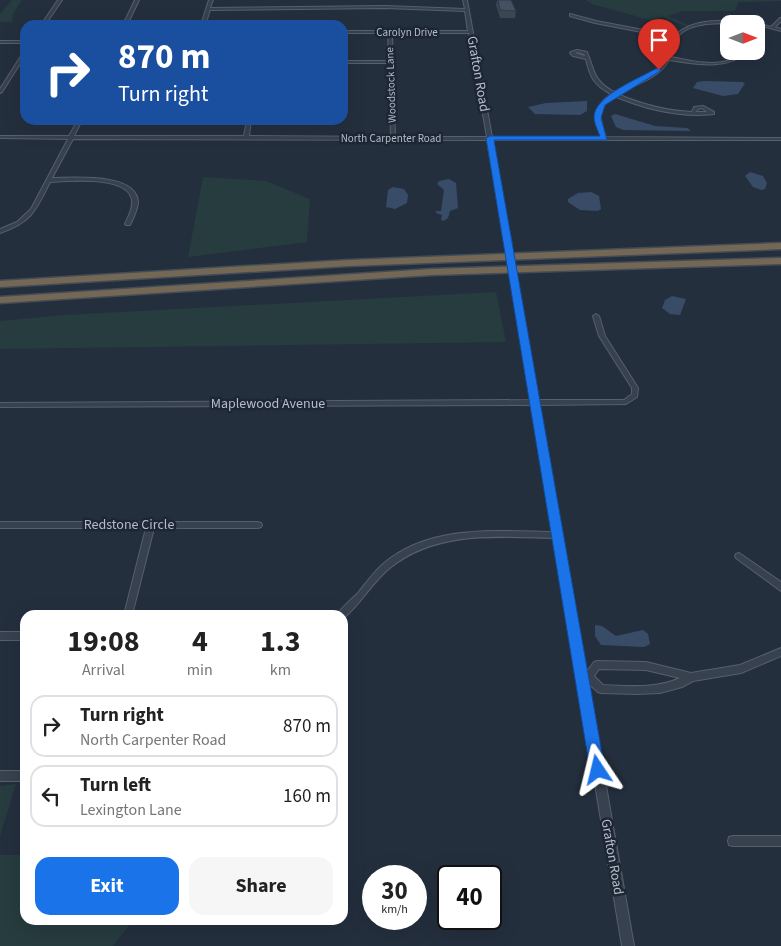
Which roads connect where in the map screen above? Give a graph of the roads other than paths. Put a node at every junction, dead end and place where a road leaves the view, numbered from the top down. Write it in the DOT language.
graph roads {
  1 [pos="60,0"];
  2 [pos="137,0"];
  3 [pos="211,0"];
  4 [pos="280,0"];
  5 [pos="465,0"];
  6 [pos="278,7"];
  7 [pos="208,9"];
  8 [pos="467,10"];
  9 [pos="571,15"];
  10 [pos="46,20"];
  11 [pos="127,20"];
  12 [pos="205,20"];
  13 [pos="781,20"];
  14 [pos="720,24"];
  15 [pos="765,26"];
  16 [pos="773,27"];
  17 [pos="781,30"];
  18 [pos="348,32"];
  19 [pos="390,32"];
  20 [pos="471,32"];
  21 [pos="674,37"];
  22 [pos="0,42"];
  23 [pos="20,42"];
  24 [pos="588,58"];
  25 [pos="667,58"];
  26 [pos="738,60"];
  27 [pos="20,61"];
  28 [pos="348,62"];
  29 [pos="390,62"];
  30 [pos="0,92"];
  31 [pos="616,94"];
  32 [pos="693,113"];
  33 [pos="78,125"];
  34 [pos="248,125"];
  35 [pos="0,137"];
  36 [pos="71,138"];
  37 [pos="246,138"];
  38 [pos="393,138"];
  39 [pos="490,138"];
  40 [pos="604,138"];
  41 [pos="781,139"];
  42 [pos="49,180"];
  43 [pos="128,224"];
  44 [pos="0,231"];
  45 [pos="781,246"];
  46 [pos="781,261"];
  47 [pos="0,284"];
  48 [pos="0,300"];
  49 [pos="596,316"];
  50 [pos="535,403"];
  51 [pos="0,405"];
  52 [pos="151,525"];
  53 [pos="258,525"];
  54 [pos="0,526"];
  55 [pos="558,535"];
  56 [pos="740,556"];
  57 [pos="781,587"];
  58 [pos="129,610"];
  59 [pos="346,610"];
  60 [pos="0,636"];
  61 [pos="20,636"];
  62 [pos="781,652"];
  63 [pos="691,676"];
  64 [pos="585,677"];
  65 [pos="0,776"];
  66 [pos="20,776"];
  67 [pos="733,841"];
  68 [pos="781,841"];
  69 [pos="628,946"];
  1 -- 10 [label="street"];
  2 -- 11 [label="street"];
  3 -- 7 [label="street"];
  4 -- 6 [label="street"];
  5 -- 8 [label="street, Grafton Road"];
  6 -- 7 [label="street"];
  6 -- 8 [label="street"];
  7 -- 12 [label="street"];
  8 -- 20 [label="street, Grafton Road"];
  9 -- 21 [label="street"];
  13 -- 16 [label="street"];
  14 -- 21 [label="street"];
  15 -- 16 [label="street"];
  16 -- 17 [label="street"];
  18 -- 19 [label="street, Carolyn Drive"];
  19 -- 20 [label="street, Carolyn Drive"];
  19 -- 29 [label="street, Woodstock Lane"];
  20 -- 39 [label="street, Grafton Road"];
  21 -- 25 [label="street"];
  22 -- 23 [label="street"];
  24 -- 31 [label="street"];
  25 -- 26 [label="street"];
  25 -- 31 [label="street"];
  27 -- 30 [label="street"];
  28 -- 29 [label="street"];
  29 -- 38 [label="street, Woodstock Lane"];
  31 -- 32 [label="street"];
  31 -- 40 [label="street"];
  33 -- 36 [label="street"];
  34 -- 37 [label="street"];
  35 -- 36 [label="street, North Carpenter Road"];
  36 -- 37 [label="street, North Carpenter Road"];
  36 -- 42 [label="street"];
  37 -- 38 [label="street, North Carpenter Road"];
  38 -- 39 [label="street, North Carpenter Road"];
  39 -- 40 [label="street, North Carpenter Road"];
  39 -- 50 [label="street, Grafton Road, bridge"];
  40 -- 41 [label="street, North Carpenter Road"];
  42 -- 43 [label="street"];
  42 -- 44 [label="street"];
  45 -- 47 [label="highway"];
  46 -- 48 [label="highway"];
  49 -- 50 [label="street, Maplewood Avenue"];
  50 -- 51 [label="street, Maplewood Avenue"];
  50 -- 55 [label="street, Grafton Road"];
  52 -- 53 [label="street, Redstone Circle"];
  52 -- 54 [label="street, Redstone Circle"];
  52 -- 58 [label="street"];
  55 -- 59 [label="street"];
  55 -- 64 [label="street, Grafton Road"];
  56 -- 57 [label="street"];
  60 -- 61 [label="street"];
  62 -- 63 [label="street"];
  63 -- 64 [label="street"];
  63 -- 64 [label="street"];
  64 -- 69 [label="street, Grafton Road"];
  65 -- 66 [label="street"];
  67 -- 68 [label="street"];
}
